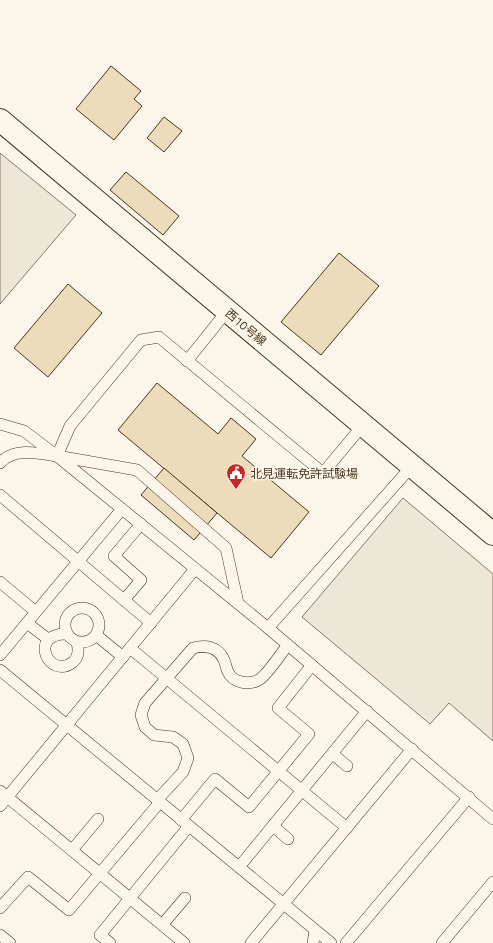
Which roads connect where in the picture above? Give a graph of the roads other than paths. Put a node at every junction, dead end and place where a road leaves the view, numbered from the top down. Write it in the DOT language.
graph roads {
  1 [pos="0,120"];
  2 [pos="227,311"];
  3 [pos="187,361"];
  4 [pos="0,424"];
  5 [pos="363,425"];
  6 [pos="57,456"];
  7 [pos="0,463"];
  8 [pos="412,466"];
  9 [pos="0,495"];
  10 [pos="122,509"];
  11 [pos="141,524"];
  12 [pos="493,534"];
  13 [pos="79,562"];
  14 [pos="195,569"];
  15 [pos="0,582"];
  16 [pos="124,600"];
  17 [pos="238,603"];
  18 [pos="36,612"];
  19 [pos="27,623"];
  20 [pos="150,623"];
  21 [pos="268,628"];
  22 [pos="67,634"];
  23 [pos="96,635"];
  24 [pos="48,639"];
  25 [pos="77,642"];
  26 [pos="288,644"];
  27 [pos="126,653"];
  28 [pos="0,655"];
  29 [pos="312,665"];
  30 [pos="0,670"];
  31 [pos="167,679"];
  32 [pos="368,711"];
  33 [pos="66,725"];
  34 [pos="412,749"];
  35 [pos="333,754"];
  36 [pos="347,766"];
  37 [pos="279,771"];
  38 [pos="303,791"];
  39 [pos="4,794"];
  40 [pos="469,797"];
  41 [pos="159,801"];
  42 [pos="0,806"];
  43 [pos="98,819"];
  44 [pos="493,819"];
  45 [pos="185,823"];
  46 [pos="273,826"];
  47 [pos="347,828"];
  48 [pos="288,839"];
  49 [pos="72,850"];
  50 [pos="238,867"];
  51 [pos="100,873"];
  52 [pos="493,882"];
  53 [pos="130,898"];
  54 [pos="185,898"];
  55 [pos="284,904"];
  56 [pos="0,908"];
  57 [pos="162,925"];
  58 [pos="315,930"];
  59 [pos="0,935"];
  60 [pos="255,941"];
  61 [pos="10,943"];
  62 [pos="110,943"];
  63 [pos="184,943"];
  64 [pos="313,943"];
  65 [pos="331,943"];
  66 [pos="346,943"];
  67 [pos="442,943"];
  1 -- 2 [label="street, 西10号線"];
  2 -- 3 [label="lane"];
  2 -- 5 [label="street, 西10号線"];
  3 -- 5 [label="lane"];
  3 -- 6 [label="lane"];
  4 -- 6 [label="lane"];
  5 -- 8 [label="street, 西10号線"];
  6 -- 7 [label="lane"];
  6 -- 10 [label="lane"];
  6 -- 17 [label="lane"];
  8 -- 12 [label="street, 西10号線"];
  8 -- 21 [label="lane"];
  9 -- 13 [label="lane"];
  10 -- 11 [label="lane"];
  10 -- 13 [label="lane"];
  11 -- 14 [label="lane"];
  11 -- 16 [label="lane"];
  13 -- 16 [label="lane"];
  13 -- 18 [label="lane"];
  14 -- 17 [label="lane"];
  14 -- 20 [label="lane"];
  15 -- 18 [label="lane"];
  16 -- 20 [label="lane"];
  17 -- 21 [label="lane"];
  18 -- 19 [label="lane"];
  19 -- 24 [label="lane"];
  19 -- 28 [label="lane"];
  20 -- 27 [label="lane"];
  21 -- 26 [label="lane"];
  22 -- 23 [label="lane"];
  22 -- 24 [label="lane"];
  22 -- 25 [label="lane"];
  23 -- 25 [label="lane"];
  23 -- 27 [label="lane"];
  24 -- 25 [label="lane"];
  26 -- 29 [label="lane"];
  26 -- 31 [label="lane"];
  27 -- 31 [label="lane"];
  27 -- 33 [label="lane"];
  29 -- 32 [label="lane"];
  29 -- 37 [label="lane"];
  30 -- 33 [label="lane"];
  31 -- 37 [label="lane"];
  31 -- 41 [label="lane"];
  32 -- 34 [label="lane"];
  32 -- 35 [label="lane"];
  33 -- 39 [label="lane"];
  33 -- 41 [label="lane"];
  34 -- 40 [label="lane"];
  34 -- 47 [label="lane"];
  35 -- 36 [label="lane"];
  35 -- 38 [label="lane"];
  37 -- 38 [label="lane"];
  37 -- 45 [label="lane"];
  38 -- 46 [label="lane"];
  38 -- 47 [label="lane"];
  39 -- 42 [label="lane"];
  39 -- 49 [label="lane"];
  40 -- 44 [label="lane"];
  40 -- 66 [label="lane"];
  41 -- 45 [label="lane"];
  41 -- 51 [label="lane"];
  43 -- 49 [label="lane"];
  45 -- 50 [label="lane"];
  45 -- 53 [label="lane"];
  46 -- 48 [label="lane"];
  46 -- 50 [label="lane"];
  47 -- 55 [label="lane"];
  49 -- 51 [label="lane"];
  50 -- 55 [label="lane"];
  51 -- 53 [label="lane"];
  51 -- 56 [label="lane"];
  52 -- 67 [label="lane"];
  53 -- 57 [label="lane"];
  53 -- 62 [label="lane"];
  54 -- 57 [label="lane"];
  55 -- 58 [label="lane"];
  55 -- 60 [label="lane"];
  57 -- 63 [label="lane"];
  58 -- 64 [label="lane"];
  58 -- 65 [label="lane"];
  59 -- 61 [label="lane"];
}
